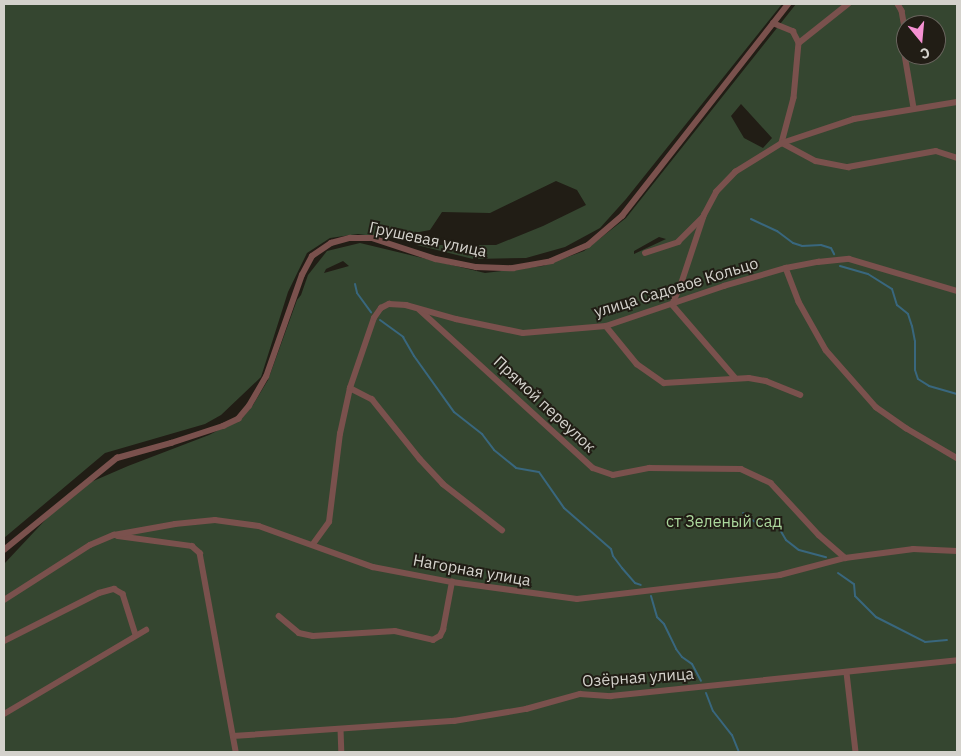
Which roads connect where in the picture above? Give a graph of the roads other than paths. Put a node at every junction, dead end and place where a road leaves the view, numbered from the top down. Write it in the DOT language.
graph roads {
  1 [pos="788,4"];
  2 [pos="848,4"];
  3 [pos="898,4"];
  4 [pos="773,23"];
  5 [pos="800,43"];
  6 [pos="957,102"];
  7 [pos="914,108"];
  8 [pos="782,142"];
  9 [pos="957,158"];
  10 [pos="704,215"];
  11 [pos="645,253"];
  12 [pos="786,268"];
  13 [pos="957,291"];
  14 [pos="672,305"];
  15 [pos="420,309"];
  16 [pos="606,326"];
  17 [pos="735,378"];
  18 [pos="350,388"];
  19 [pos="800,395"];
  20 [pos="957,458"];
  21 [pos="502,530"];
  22 [pos="114,535"];
  23 [pos="312,544"];
  24 [pos="4,550"];
  25 [pos="957,550"];
  26 [pos="845,558"];
  27 [pos="452,582"];
  28 [pos="4,600"];
  29 [pos="278,616"];
  30 [pos="146,630"];
  31 [pos="136,635"];
  32 [pos="4,641"];
  33 [pos="957,660"];
  34 [pos="846,672"];
  35 [pos="4,714"];
  36 [pos="341,729"];
  37 [pos="233,736"];
  38 [pos="236,752"];
  39 [pos="342,752"];
  40 [pos="856,752"];
  1 -- 4 [label="street, Грушевая улица"];
  2 -- 5 [label="street"];
  3 -- 7 [label="street"];
  4 -- 5 [label="street"];
  4 -- 24 [label="street, Грушевая улица"];
  5 -- 8 [label="street"];
  6 -- 7 [label="street"];
  7 -- 8 [label="street"];
  8 -- 9 [label="street"];
  8 -- 10 [label="street"];
  10 -- 11 [label="street"];
  10 -- 14 [label="street"];
  12 -- 13 [label="street, улица Садовое Кольцо"];
  12 -- 14 [label="street, улица Садовое Кольцо"];
  12 -- 20 [label="street"];
  14 -- 16 [label="street, улица Садовое Кольцо"];
  14 -- 17 [label="street"];
  15 -- 16 [label="street, улица Садовое Кольцо"];
  15 -- 18 [label="street, улица Садовое Кольцо"];
  15 -- 26 [label="street, Прямой переулок"];
  16 -- 17 [label="street"];
  17 -- 19 [label="street"];
  18 -- 21 [label="street"];
  18 -- 23 [label="street, улица Садовое Кольцо"];
  22 -- 23 [label="street, Нагорная улица"];
  22 -- 28 [label="street, Нагорная улица"];
  22 -- 37 [label="street"];
  23 -- 27 [label="street, Нагорная улица"];
  25 -- 26 [label="street, Нагорная улица"];
  26 -- 27 [label="street, Нагорная улица"];
  27 -- 29 [label="street"];
  30 -- 31 [label="street"];
  31 -- 32 [label="street"];
  31 -- 35 [label="street"];
  33 -- 34 [label="street, Озёрная улица"];
  34 -- 36 [label="street, Озёрная улица"];
  34 -- 40 [label="street"];
  36 -- 37 [label="street, Озёрная улица"];
  36 -- 39 [label="street"];
  37 -- 38 [label="street"];
}
